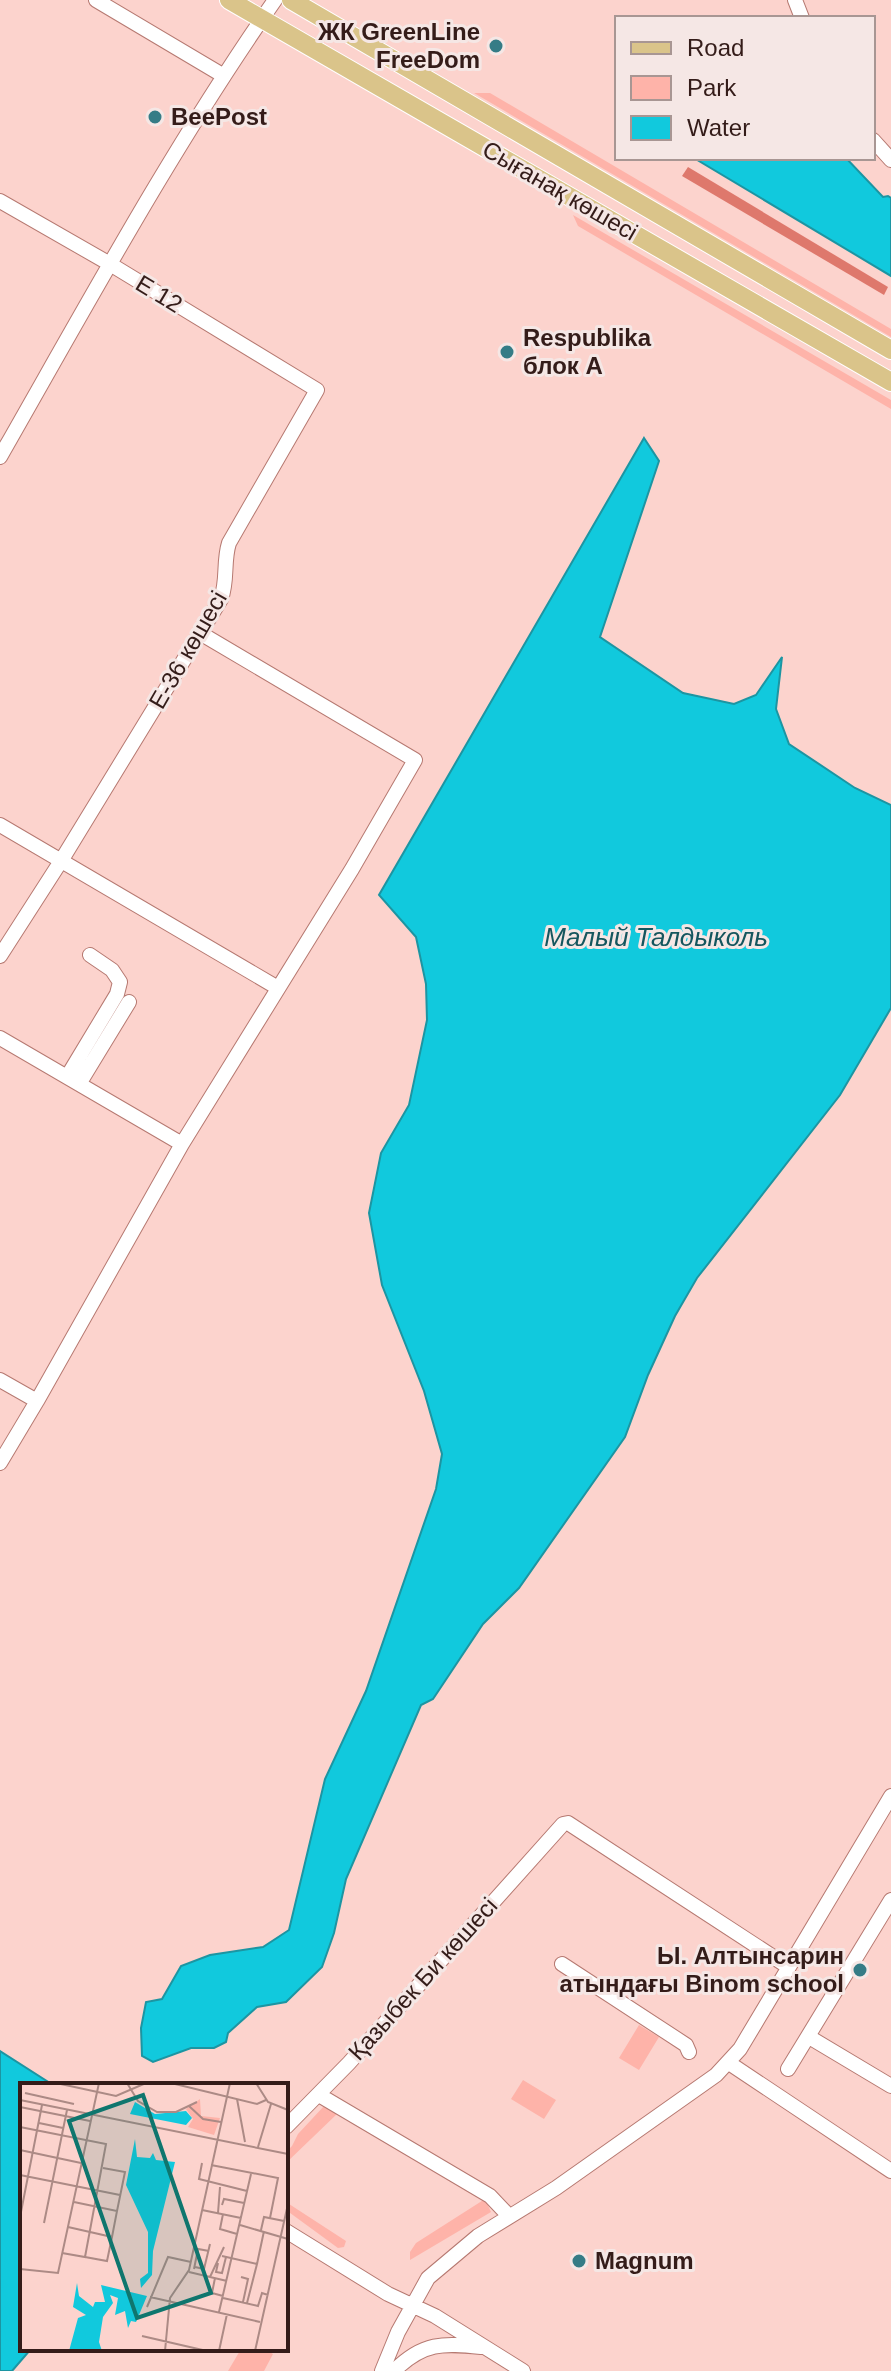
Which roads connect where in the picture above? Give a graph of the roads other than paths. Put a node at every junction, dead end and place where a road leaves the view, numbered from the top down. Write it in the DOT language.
graph roads {
  1 [pos="96,0"];
  2 [pos="229,0"];
  3 [pos="275,0"];
  4 [pos="291,0"];
  5 [pos="261,19"];
  6 [pos="224,76"];
  7 [pos="875,142"];
  8 [pos="891,160"];
  9 [pos="0,201"];
  10 [pos="110,264"];
  11 [pos="891,350"];
  12 [pos="891,382"];
  13 [pos="317,390"];
  14 [pos="0,457"];
  15 [pos="200,633"];
  16 [pos="0,825"];
  17 [pos="61,861"];
  18 [pos="90,955"];
  19 [pos="0,956"];
  20 [pos="278,988"];
  21 [pos="129,1002"];
  22 [pos="0,1038"];
  23 [pos="73,1080"];
  24 [pos="182,1144"];
  25 [pos="0,1380"];
  26 [pos="37,1401"];
  27 [pos="0,1463"];
  28 [pos="891,1796"];
  29 [pos="891,1900"];
  30 [pos="562,1964"];
  31 [pos="787,1966"];
  32 [pos="809,2037"];
  33 [pos="689,2052"];
  34 [pos="729,2063"];
  35 [pos="788,2069"];
  36 [pos="891,2086"];
  37 [pos="319,2095"];
  38 [pos="288,2125"];
  39 [pos="891,2171"];
  40 [pos="508,2215"];
  41 [pos="288,2232"];
  42 [pos="413,2306"];
  43 [pos="484,2347"];
  44 [pos="382,2371"];
  45 [pos="394,2371"];
  46 [pos="523,2371"];
  1 -- 6 [label="street"];
  2 -- 5 [label="main road, Сығанақ көшесі"];
  3 -- 5 [label="street"];
  4 -- 11 [label="main road, Сығанақ көшесі"];
  5 -- 6 [label="street"];
  5 -- 12 [label="main road, Сығанақ көшесі"];
  6 -- 10 [label="street"];
  7 -- 8 [label="street"];
  9 -- 10 [label="street, E 12"];
  10 -- 13 [label="street, E 12"];
  10 -- 14 [label="street"];
  13 -- 15 [label="street, Е-36 көшесі"];
  15 -- 17 [label="street, Е-36 көшесі"];
  15 -- 20 [label="street"];
  16 -- 17 [label="street"];
  17 -- 19 [label="street, Е-36 көшесі"];
  17 -- 20 [label="street"];
  18 -- 23 [label="street"];
  20 -- 24 [label="street"];
  21 -- 23 [label="street"];
  22 -- 23 [label="street"];
  23 -- 24 [label="street"];
  24 -- 26 [label="street"];
  25 -- 26 [label="street"];
  26 -- 27 [label="street"];
  28 -- 31 [label="street"];
  29 -- 32 [label="street"];
  30 -- 33 [label="street"];
  31 -- 34 [label="street"];
  31 -- 37 [label="street, Қазыбек Би көшесі"];
  32 -- 35 [label="street"];
  32 -- 36 [label="street"];
  34 -- 39 [label="street"];
  34 -- 40 [label="street"];
  37 -- 38 [label="street, Қазыбек Би көшесі"];
  37 -- 40 [label="street"];
  40 -- 42 [label="street"];
  41 -- 42 [label="street"];
  42 -- 43 [label="street"];
  42 -- 44 [label="street"];
  43 -- 45 [label="street"];
  43 -- 46 [label="street"];
}
